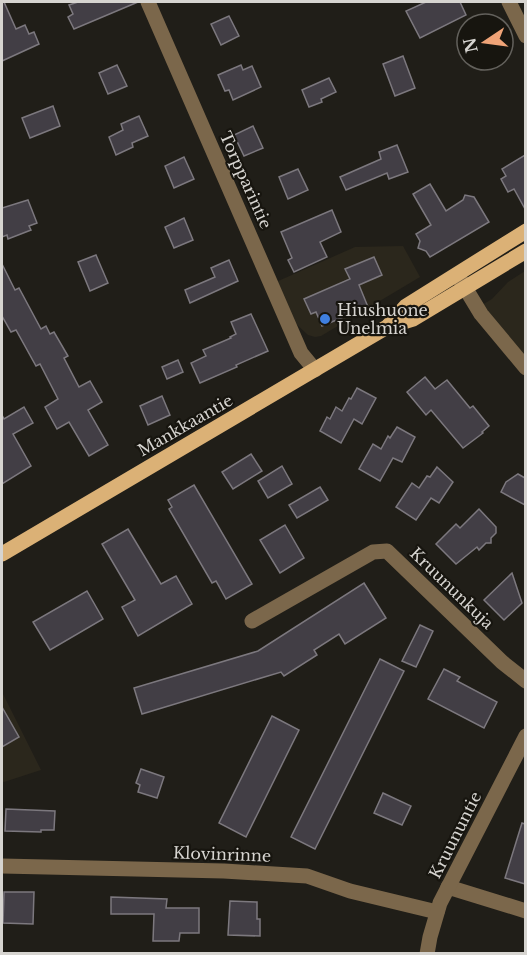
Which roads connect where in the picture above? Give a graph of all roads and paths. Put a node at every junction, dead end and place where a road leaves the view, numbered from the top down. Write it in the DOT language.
graph roads {
  1 [pos="148,2"];
  2 [pos="508,2"];
  3 [pos="525,36"];
  4 [pos="525,231"];
  5 [pos="525,251"];
  6 [pos="457,274"];
  7 [pos="465,288"];
  8 [pos="387,327"];
  9 [pos="525,368"];
  10 [pos="315,370"];
  11 [pos="2,554"];
  12 [pos="252,621"];
  13 [pos="525,681"];
  14 [pos="525,736"];
  15 [pos="2,866"];
  16 [pos="448,887"];
  17 [pos="525,910"];
  18 [pos="437,912"];
  19 [pos="427,954"];
  1 -- 10 [label="street, Torpparintie"];
  2 -- 3 [label="street"];
  4 -- 6 [label="main road, Mankkaantie"];
  5 -- 7 [label="main road, Mankkaantie"];
  6 -- 7 [label="street"];
  6 -- 8 [label="main road, Mankkaantie"];
  7 -- 8 [label="main road, Mankkaantie"];
  7 -- 9 [label="street"];
  8 -- 10 [label="main road, Mankkaantie"];
  10 -- 11 [label="main road, Mankkaantie"];
  12 -- 13 [label="street, Kruununkuja"];
  14 -- 16 [label="street, Kruununtie"];
  15 -- 18 [label="street, Klovinrinne"];
  16 -- 17 [label="street"];
  16 -- 18 [label="street, Kruununtie"];
  18 -- 19 [label="street, Kruununtie"];
}
